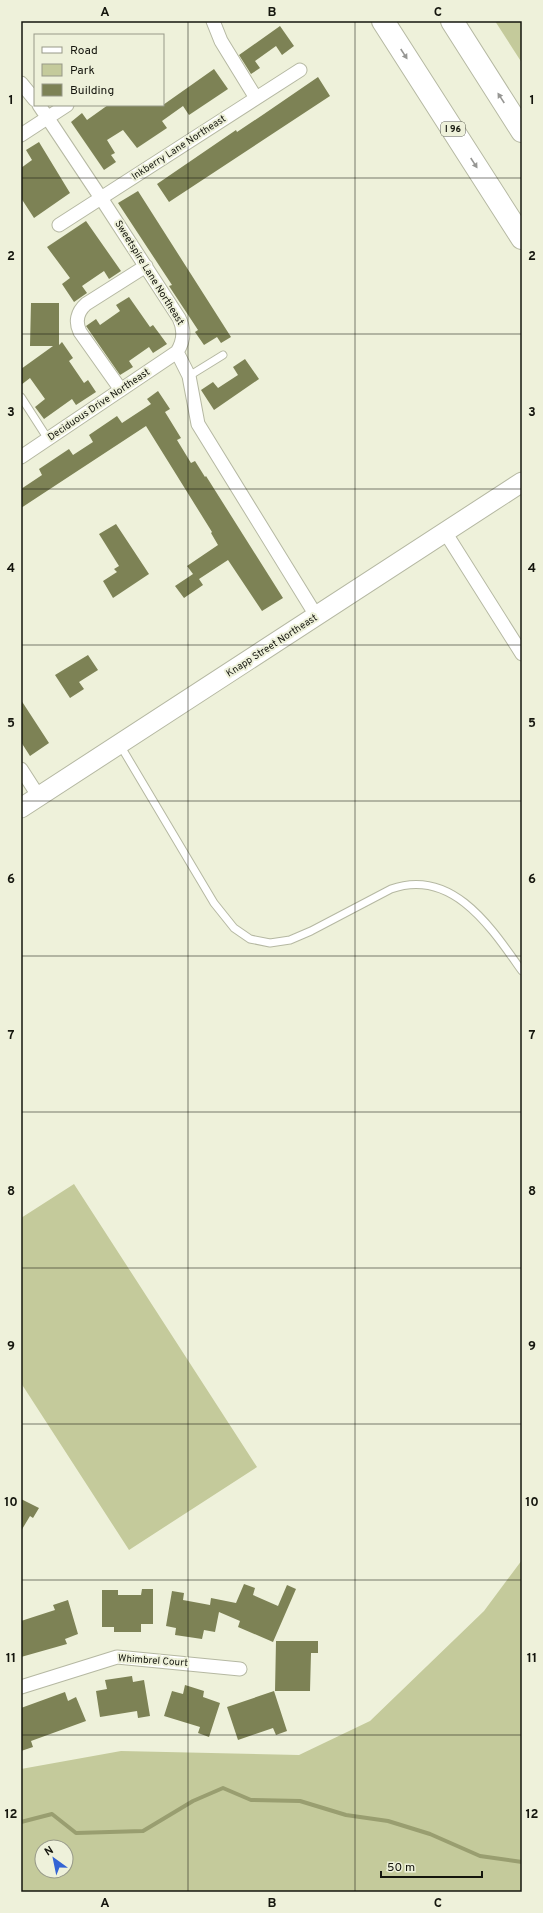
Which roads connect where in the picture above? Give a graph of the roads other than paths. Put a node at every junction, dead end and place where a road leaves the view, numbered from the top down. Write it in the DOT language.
graph roads {
  1 [pos="213,21"];
  2 [pos="384,21"];
  3 [pos="452,21"];
  4 [pos="300,70"];
  5 [pos="21,83"];
  6 [pos="256,98"];
  7 [pos="34,99"];
  8 [pos="40,106"];
  9 [pos="65,106"];
  10 [pos="48,117"];
  11 [pos="522,131"];
  12 [pos="21,135"];
  13 [pos="102,198"];
  14 [pos="59,225"];
  15 [pos="522,238"];
  16 [pos="146,266"];
  17 [pos="177,352"];
  18 [pos="223,355"];
  19 [pos="189,376"];
  20 [pos="120,390"];
  21 [pos="21,398"];
  22 [pos="48,439"];
  23 [pos="21,457"];
  24 [pos="522,482"];
  25 [pos="445,532"];
  26 [pos="317,617"];
  27 [pos="522,654"];
  28 [pos="120,745"];
  29 [pos="21,769"];
  30 [pos="39,797"];
  31 [pos="21,808"];
  32 [pos="522,971"];
  33 [pos="240,1669"];
  34 [pos="21,1687"];
  1 -- 6 [label="street"];
  2 -- 15 [label="highway, I 96, one-way"];
  11 -- 3 [label="highway, one-way"];
  4 -- 6 [label="street, Inkberry Lane Northeast"];
  5 -- 7 [label="street"];
  6 -- 13 [label="street, Inkberry Lane Northeast"];
  8 -- 10 [label="street, Sweetspire Lane Northeast"];
  9 -- 10 [label="street"];
  10 -- 12 [label="street"];
  10 -- 13 [label="street, Sweetspire Lane Northeast"];
  13 -- 14 [label="street, Inkberry Lane Northeast"];
  13 -- 16 [label="street, Sweetspire Lane Northeast"];
  16 -- 17 [label="street, Sweetspire Lane Northeast"];
  16 -- 20 [label="street"];
  17 -- 19 [label="street"];
  17 -- 20 [label="street, Deciduous Drive Northeast"];
  18 -- 19 [label="lane"];
  19 -- 26 [label="street"];
  20 -- 22 [label="street, Deciduous Drive Northeast"];
  21 -- 22 [label="lane"];
  22 -- 23 [label="street, Deciduous Drive Northeast"];
  24 -- 25 [label="main road, Knapp Street Northeast"];
  25 -- 26 [label="main road, Knapp Street Northeast"];
  25 -- 27 [label="street"];
  26 -- 28 [label="main road, Knapp Street Northeast"];
  28 -- 30 [label="main road, Knapp Street Northeast"];
  28 -- 32 [label="lane"];
  29 -- 30 [label="street"];
  30 -- 31 [label="main road, Knapp Street Northeast"];
  33 -- 34 [label="street, Whimbrel Court"];
}
